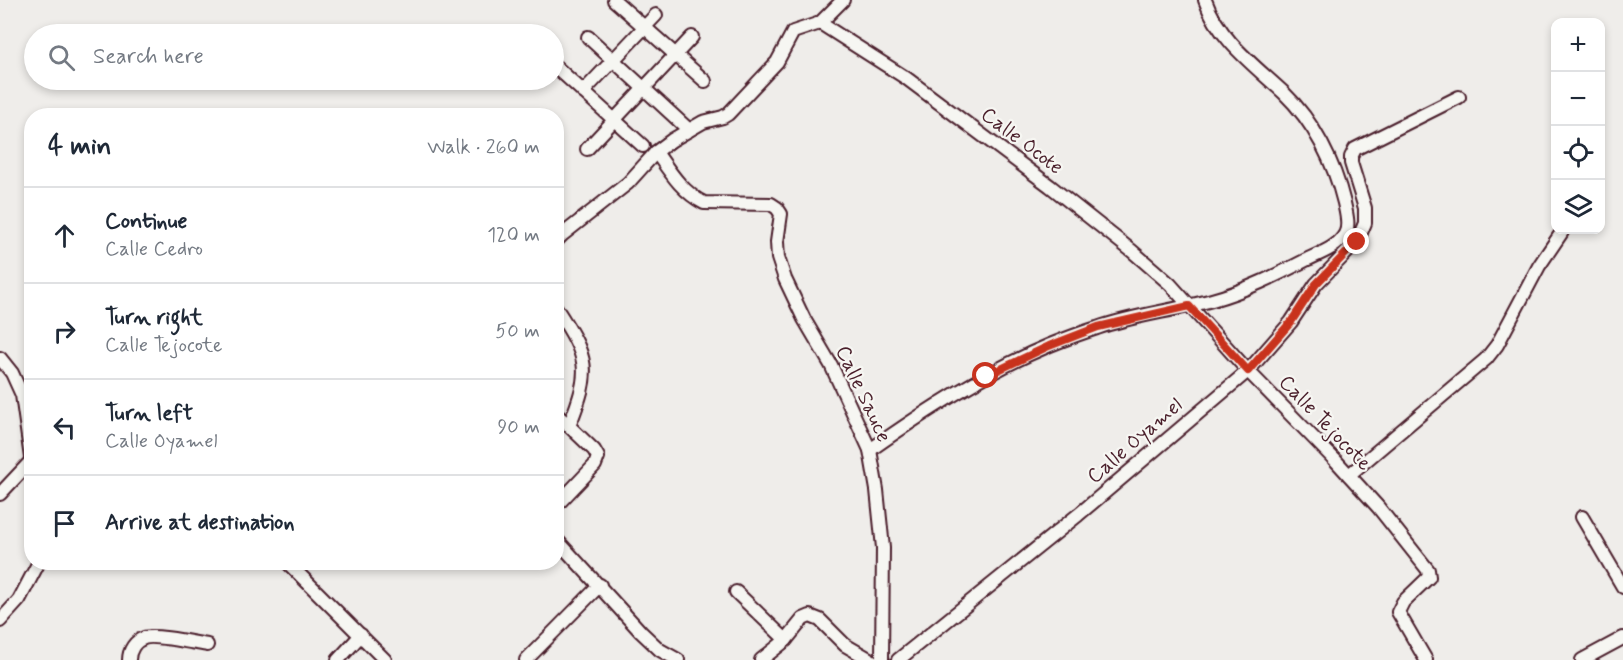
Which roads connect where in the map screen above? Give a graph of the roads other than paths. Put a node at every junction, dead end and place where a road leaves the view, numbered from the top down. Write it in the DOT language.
graph roads {
  1 [pos="614,0"];
  2 [pos="843,0"];
  3 [pos="1205,0"];
  4 [pos="656,15"];
  5 [pos="820,23"];
  6 [pos="645,27"];
  7 [pos="588,37"];
  8 [pos="692,37"];
  9 [pos="676,54"];
  10 [pos="613,60"];
  11 [pos="564,74"];
  12 [pos="705,81"];
  13 [pos="644,89"];
  14 [pos="583,92"];
  15 [pos="1458,97"];
  16 [pos="614,120"];
  17 [pos="688,130"];
  18 [pos="643,146"];
  19 [pos="587,149"];
  20 [pos="656,152"];
  21 [pos="564,233"];
  22 [pos="1561,234"];
  23 [pos="1189,306"];
  24 [pos="564,321"];
  25 [pos="0,358"];
  26 [pos="1248,371"];
  27 [pos="24,406"];
  28 [pos="564,421"];
  29 [pos="569,426"];
  30 [pos="870,450"];
  31 [pos="24,470"];
  32 [pos="1349,475"];
  33 [pos="0,494"];
  34 [pos="564,497"];
  35 [pos="1582,517"];
  36 [pos="564,547"];
  37 [pos="35,570"];
  38 [pos="295,570"];
  39 [pos="600,585"];
  40 [pos="1623,586"];
  41 [pos="736,592"];
  42 [pos="0,621"];
  43 [pos="362,635"];
  44 [pos="1623,638"];
  45 [pos="786,640"];
  46 [pos="207,645"];
  47 [pos="129,660"];
  48 [pos="338,660"];
  49 [pos="385,660"];
  50 [pos="526,660"];
  51 [pos="678,660"];
  52 [pos="762,660"];
  53 [pos="871,660"];
  54 [pos="882,660"];
  55 [pos="898,660"];
  56 [pos="1426,660"];
  57 [pos="1582,660"];
  1 -- 6 [label="street"];
  2 -- 5 [label="street"];
  3 -- 23 [label="street"];
  4 -- 6 [label="street"];
  5 -- 17 [label="street"];
  5 -- 23 [label="street, Calle Ocote"];
  6 -- 9 [label="street"];
  6 -- 10 [label="street"];
  7 -- 10 [label="street"];
  8 -- 9 [label="street"];
  9 -- 12 [label="street"];
  9 -- 13 [label="street"];
  10 -- 13 [label="street"];
  10 -- 14 [label="street"];
  11 -- 14 [label="street"];
  13 -- 16 [label="street"];
  13 -- 17 [label="street"];
  14 -- 16 [label="street"];
  15 -- 26 [label="street, Calle Oyamel"];
  16 -- 18 [label="street"];
  16 -- 19 [label="street"];
  17 -- 20 [label="street"];
  20 -- 21 [label="street"];
  20 -- 30 [label="street, Calle Sauce"];
  22 -- 32 [label="street"];
  23 -- 26 [label="street, Calle Tejocote"];
  23 -- 30 [label="street"];
  24 -- 29 [label="street"];
  25 -- 27 [label="street"];
  26 -- 32 [label="street, Calle Tejocote"];
  26 -- 55 [label="street, Calle Oyamel"];
  28 -- 29 [label="street"];
  29 -- 34 [label="street"];
  30 -- 54 [label="street, Calle Sauce"];
  31 -- 33 [label="street"];
  32 -- 56 [label="street, Calle Tejocote"];
  35 -- 40 [label="street"];
  36 -- 39 [label="street"];
  37 -- 42 [label="street"];
  38 -- 43 [label="street"];
  39 -- 50 [label="street"];
  39 -- 51 [label="street"];
  41 -- 45 [label="street"];
  43 -- 48 [label="street"];
  43 -- 49 [label="street"];
  44 -- 57 [label="street"];
  45 -- 52 [label="street"];
  45 -- 53 [label="street"];
  46 -- 47 [label="street"];
}
